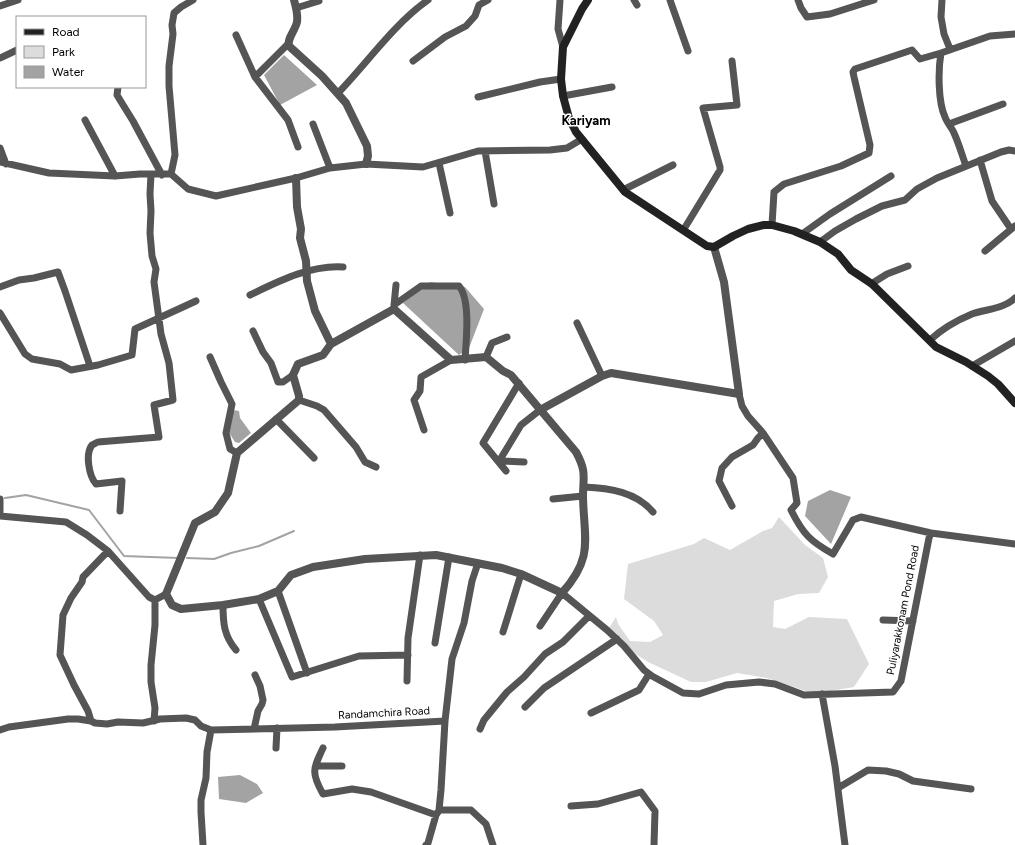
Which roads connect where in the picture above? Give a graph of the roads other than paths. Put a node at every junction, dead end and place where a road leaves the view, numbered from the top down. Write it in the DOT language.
graph roads {
  1 [pos="18,0"];
  2 [pos="193,0"];
  3 [pos="428,0"];
  4 [pos="488,0"];
  5 [pos="560,0"];
  6 [pos="588,0"];
  7 [pos="670,0"];
  8 [pos="798,0"];
  9 [pos="874,0"];
  10 [pos="319,1"];
  11 [pos="945,2"];
  12 [pos="295,4"];
  13 [pos="0,6"];
  14 [pos="1015,34"];
  15 [pos="236,35"];
  16 [pos="288,44"];
  17 [pos="564,47"];
  18 [pos="950,49"];
  19 [pos="16,50"];
  20 [pos="688,51"];
  21 [pos="941,53"];
  22 [pos="0,58"];
  23 [pos="413,61"];
  24 [pos="732,61"];
  25 [pos="256,77"];
  26 [pos="561,79"];
  27 [pos="612,87"];
  28 [pos="118,88"];
  29 [pos="338,93"];
  30 [pos="563,96"];
  31 [pos="478,97"];
  32 [pos="1003,104"];
  33 [pos="85,120"];
  34 [pos="312,124"];
  35 [pos="949,124"];
  36 [pos="582,139"];
  37 [pos="298,147"];
  38 [pos="0,148"];
  39 [pos="485,150"];
  40 [pos="1015,151"];
  41 [pos="980,160"];
  42 [pos="439,162"];
  43 [pos="3,163"];
  44 [pos="366,164"];
  45 [pos="673,166"];
  46 [pos="966,166"];
  47 [pos="330,168"];
  48 [pos="151,174"];
  49 [pos="162,174"];
  50 [pos="171,174"];
  51 [pos="115,176"];
  52 [pos="891,176"];
  53 [pos="296,178"];
  54 [pos="623,190"];
  55 [pos="494,204"];
  56 [pos="450,213"];
  57 [pos="772,225"];
  58 [pos="1013,227"];
  59 [pos="684,229"];
  60 [pos="802,234"];
  61 [pos="820,242"];
  62 [pos="714,247"];
  63 [pos="985,251"];
  64 [pos="908,266"];
  65 [pos="343,267"];
  66 [pos="306,270"];
  67 [pos="871,284"];
  68 [pos="396,285"];
  69 [pos="0,287"];
  70 [pos="250,295"];
  71 [pos="1015,298"];
  72 [pos="196,301"];
  73 [pos="394,307"];
  74 [pos="0,313"];
  75 [pos="159,317"];
  76 [pos="577,324"];
  77 [pos="253,331"];
  78 [pos="507,337"];
  79 [pos="930,340"];
  80 [pos="1015,341"];
  81 [pos="331,344"];
  82 [pos="210,357"];
  83 [pos="486,357"];
  84 [pos="451,360"];
  85 [pos="465,360"];
  86 [pos="90,366"];
  87 [pos="972,366"];
  88 [pos="293,375"];
  89 [pos="602,376"];
  90 [pos="519,384"];
  91 [pos="739,394"];
  92 [pos="299,400"];
  93 [pos="1015,403"];
  94 [pos="540,410"];
  95 [pos="276,419"];
  96 [pos="424,430"];
  97 [pos="763,433"];
  98 [pos="237,453"];
  99 [pos="314,458"];
  100 [pos="524,462"];
  101 [pos="376,467"];
  102 [pos="506,471"];
  103 [pos="584,487"];
  104 [pos="583,496"];
  105 [pos="0,499"];
  106 [pos="553,499"];
  107 [pos="732,506"];
  108 [pos="120,511"];
  109 [pos="653,512"];
  110 [pos="0,516"];
  111 [pos="931,533"];
  112 [pos="1015,544"];
  113 [pos="108,551"];
  114 [pos="420,555"];
  115 [pos="449,557"];
  116 [pos="478,563"];
  117 [pos="521,574"];
  118 [pos="278,591"];
  119 [pos="166,594"];
  120 [pos="562,594"];
  121 [pos="259,599"];
  122 [pos="155,600"];
  123 [pos="222,605"];
  124 [pos="589,616"];
  125 [pos="883,620"];
  126 [pos="913,621"];
  127 [pos="540,626"];
  128 [pos="503,632"];
  129 [pos="616,639"];
  130 [pos="435,643"];
  131 [pos="236,650"];
  132 [pos="408,655"];
  133 [pos="307,672"];
  134 [pos="649,674"];
  135 [pos="255,675"];
  136 [pos="408,681"];
  137 [pos="822,694"];
  138 [pos="525,707"];
  139 [pos="591,713"];
  140 [pos="91,721"];
  141 [pos="154,721"];
  142 [pos="446,721"];
  143 [pos="278,728"];
  144 [pos="254,729"];
  145 [pos="480,729"];
  146 [pos="0,730"];
  147 [pos="211,730"];
  148 [pos="276,748"];
  149 [pos="323,748"];
  150 [pos="316,766"];
  151 [pos="342,766"];
  152 [pos="838,788"];
  153 [pos="971,789"];
  154 [pos="571,806"];
  155 [pos="437,812"];
  156 [pos="203,845"];
  157 [pos="426,845"];
  158 [pos="493,845"];
  159 [pos="654,845"];
  160 [pos="845,845"];
  1 -- 13 [label="street"];
  2 -- 50 [label="street"];
  3 -- 29 [label="street"];
  4 -- 23 [label="street"];
  5 -- 17 [label="street"];
  6 -- 17 [label="main road"];
  7 -- 20 [label="street"];
  8 -- 9 [label="street"];
  10 -- 12 [label="street"];
  11 -- 18 [label="street"];
  12 -- 16 [label="street"];
  14 -- 18 [label="street"];
  15 -- 25 [label="street"];
  16 -- 25 [label="street"];
  16 -- 29 [label="street"];
  17 -- 26 [label="main road"];
  18 -- 21 [label="street"];
  19 -- 22 [label="street"];
  21 -- 35 [label="street"];
  21 -- 57 [label="street"];
  24 -- 59 [label="street"];
  25 -- 37 [label="street"];
  26 -- 30 [label="main road"];
  26 -- 31 [label="street"];
  27 -- 30 [label="street"];
  28 -- 49 [label="street"];
  29 -- 44 [label="street"];
  30 -- 36 [label="main road"];
  32 -- 35 [label="street"];
  33 -- 51 [label="street"];
  34 -- 47 [label="street"];
  35 -- 46 [label="street"];
  36 -- 39 [label="street"];
  36 -- 54 [label="main road"];
  38 -- 43 [label="street"];
  39 -- 42 [label="street"];
  39 -- 55 [label="street"];
  40 -- 41 [label="street"];
  41 -- 46 [label="street"];
  41 -- 58 [label="street"];
  42 -- 44 [label="street"];
  42 -- 56 [label="street"];
  43 -- 51 [label="street"];
  44 -- 47 [label="street"];
  45 -- 54 [label="street"];
  46 -- 61 [label="street"];
  47 -- 53 [label="street"];
  48 -- 49 [label="street"];
  48 -- 51 [label="street"];
  48 -- 75 [label="street"];
  49 -- 50 [label="street"];
  50 -- 53 [label="street"];
  52 -- 60 [label="street"];
  53 -- 66 [label="street"];
  54 -- 59 [label="main road"];
  57 -- 60 [label="main road"];
  57 -- 62 [label="main road"];
  58 -- 63 [label="street"];
  59 -- 62 [label="main road"];
  60 -- 61 [label="main road"];
  61 -- 67 [label="main road"];
  62 -- 91 [label="street"];
  64 -- 67 [label="street"];
  65 -- 66 [label="street"];
  66 -- 70 [label="street"];
  66 -- 81 [label="street"];
  67 -- 79 [label="main road"];
  68 -- 73 [label="street"];
  69 -- 86 [label="street"];
  71 -- 79 [label="street"];
  72 -- 75 [label="street"];
  73 -- 81 [label="street"];
  73 -- 84 [label="street"];
  73 -- 85 [label="street"];
  74 -- 86 [label="street"];
  75 -- 86 [label="street"];
  75 -- 108 [label="street"];
  76 -- 89 [label="street"];
  77 -- 88 [label="street"];
  78 -- 83 [label="street"];
  79 -- 87 [label="main road"];
  80 -- 87 [label="street"];
  81 -- 88 [label="street"];
  82 -- 98 [label="street"];
  83 -- 85 [label="street"];
  83 -- 90 [label="street"];
  84 -- 85 [label="street"];
  84 -- 96 [label="street"];
  87 -- 93 [label="main road"];
  88 -- 92 [label="street"];
  89 -- 91 [label="street"];
  89 -- 94 [label="street"];
  90 -- 94 [label="street"];
  90 -- 102 [label="street"];
  91 -- 97 [label="street"];
  92 -- 95 [label="street"];
  92 -- 101 [label="street"];
  94 -- 100 [label="street"];
  94 -- 103 [label="street"];
  95 -- 98 [label="street"];
  95 -- 99 [label="street"];
  97 -- 107 [label="street"];
  97 -- 111 [label="street"];
  98 -- 119 [label="street"];
  103 -- 104 [label="street"];
  103 -- 109 [label="street"];
  104 -- 106 [label="street"];
  104 -- 120 [label="street"];
  105 -- 110 [label="street"];
  110 -- 113 [label="street"];
  111 -- 112 [label="street"];
  111 -- 126 [label="street, Puliyarakkonam Pond Road"];
  113 -- 122 [label="street"];
  113 -- 140 [label="street"];
  114 -- 115 [label="street"];
  114 -- 118 [label="street"];
  114 -- 132 [label="street"];
  115 -- 116 [label="street"];
  115 -- 130 [label="street"];
  116 -- 117 [label="street"];
  116 -- 142 [label="street, Randamchira Road"];
  117 -- 120 [label="street"];
  117 -- 128 [label="street"];
  118 -- 121 [label="street"];
  118 -- 133 [label="street"];
  119 -- 122 [label="street"];
  119 -- 123 [label="street"];
  120 -- 124 [label="street"];
  120 -- 127 [label="street"];
  121 -- 123 [label="street"];
  121 -- 133 [label="street"];
  122 -- 141 [label="street"];
  123 -- 131 [label="street"];
  124 -- 129 [label="street"];
  124 -- 145 [label="street"];
  125 -- 126 [label="street"];
  126 -- 137 [label="street, Puliyarakkonam Pond Road"];
  129 -- 134 [label="street"];
  129 -- 138 [label="street"];
  132 -- 133 [label="street"];
  132 -- 136 [label="street"];
  134 -- 137 [label="street"];
  134 -- 139 [label="street"];
  135 -- 144 [label="street"];
  137 -- 152 [label="street"];
  140 -- 141 [label="street"];
  140 -- 146 [label="street"];
  141 -- 147 [label="street"];
  142 -- 143 [label="street, Randamchira Road"];
  142 -- 155 [label="street"];
  143 -- 144 [label="street, Randamchira Road"];
  143 -- 148 [label="street"];
  144 -- 147 [label="street, Randamchira Road"];
  147 -- 156 [label="street"];
  149 -- 150 [label="street"];
  150 -- 151 [label="street"];
  150 -- 155 [label="street"];
  152 -- 153 [label="street"];
  152 -- 160 [label="street"];
  154 -- 159 [label="street"];
  155 -- 157 [label="street"];
  155 -- 158 [label="street"];
}
